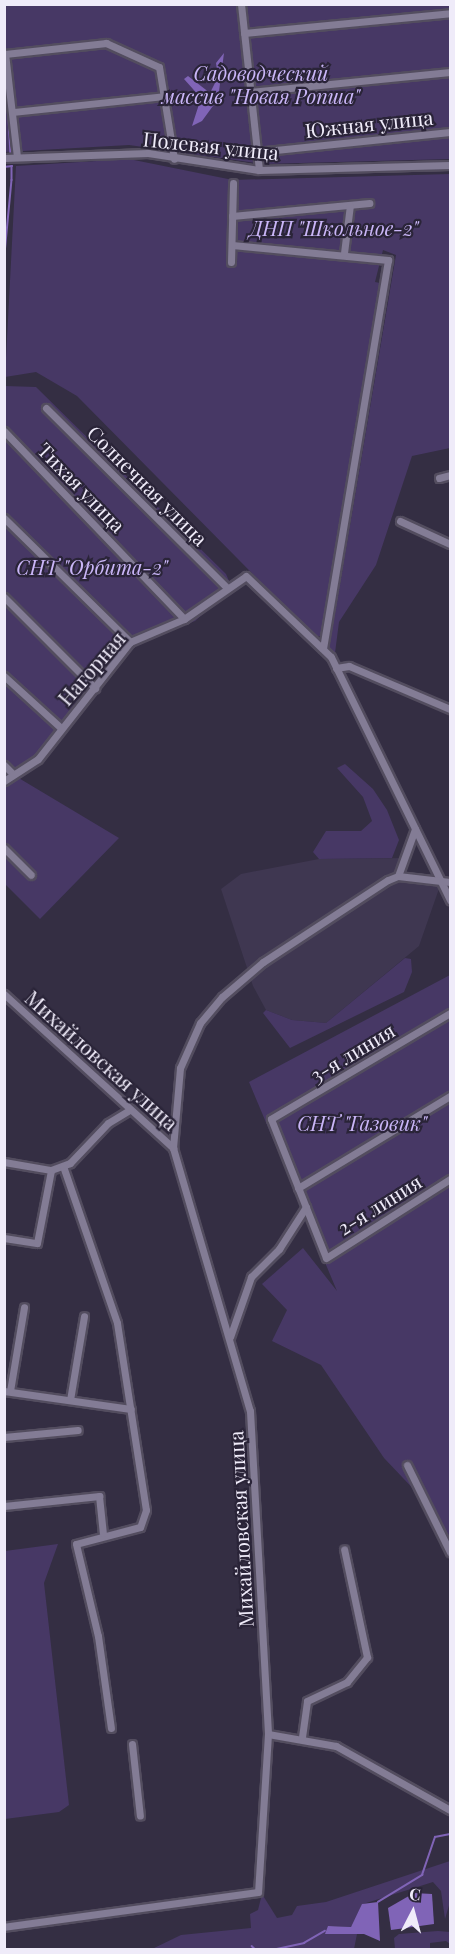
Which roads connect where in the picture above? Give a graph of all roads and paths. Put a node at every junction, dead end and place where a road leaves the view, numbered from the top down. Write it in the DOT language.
graph roads {
  1 [pos="241,4"];
  2 [pos="450,13"];
  3 [pos="244,33"];
  4 [pos="450,72"];
  5 [pos="250,92"];
  6 [pos="165,96"];
  7 [pos="13,112"];
  8 [pos="450,132"];
  9 [pos="256,152"];
  10 [pos="17,157"];
  11 [pos="4,158"];
  12 [pos="174,159"];
  13 [pos="450,165"];
  14 [pos="259,170"];
  15 [pos="232,183"];
  16 [pos="369,203"];
  17 [pos="350,205"];
  18 [pos="232,216"];
  19 [pos="232,245"];
  20 [pos="344,254"];
  21 [pos="231,262"];
  22 [pos="46,408"];
  23 [pos="4,431"];
  24 [pos="450,475"];
  25 [pos="439,478"];
  26 [pos="4,519"];
  27 [pos="400,521"];
  28 [pos="450,544"];
  29 [pos="226,587"];
  30 [pos="4,597"];
  31 [pos="184,619"];
  32 [pos="130,642"];
  33 [pos="323,649"];
  34 [pos="336,668"];
  35 [pos="4,676"];
  36 [pos="94,688"];
  37 [pos="450,709"];
  38 [pos="61,728"];
  39 [pos="4,765"];
  40 [pos="13,774"];
  41 [pos="4,781"];
  42 [pos="415,829"];
  43 [pos="4,848"];
  44 [pos="31,875"];
  45 [pos="398,876"];
  46 [pos="450,882"];
  47 [pos="441,883"];
  48 [pos="450,900"];
  49 [pos="4,993"];
  50 [pos="450,1013"];
  51 [pos="450,1096"];
  52 [pos="130,1110"];
  53 [pos="173,1148"];
  54 [pos="4,1162"];
  55 [pos="63,1166"];
  56 [pos="51,1170"];
  57 [pos="450,1179"];
  58 [pos="298,1188"];
  59 [pos="306,1207"];
  60 [pos="4,1238"];
  61 [pos="24,1306"];
  62 [pos="84,1316"];
  63 [pos="230,1337"];
  64 [pos="7,1391"];
  65 [pos="70,1400"];
  66 [pos="131,1409"];
  67 [pos="78,1430"];
  68 [pos="4,1437"];
  69 [pos="407,1464"];
  70 [pos="4,1506"];
  71 [pos="103,1533"];
  72 [pos="344,1549"];
  73 [pos="450,1552"];
  74 [pos="111,1728"];
  75 [pos="268,1734"];
  76 [pos="302,1737"];
  77 [pos="132,1744"];
  78 [pos="450,1810"];
  79 [pos="140,1816"];
  80 [pos="4,1927"];
  1 -- 3 [label="street"];
  2 -- 3 [label="street"];
  3 -- 5 [label="street"];
  4 -- 5 [label="street"];
  5 -- 9 [label="street"];
  6 -- 7 [label="street"];
  6 -- 7 [label="street"];
  6 -- 12 [label="street"];
  7 -- 10 [label="street"];
  8 -- 9 [label="street, Южная улица"];
  9 -- 14 [label="street"];
  10 -- 11 [label="street, Полевая улица"];
  10 -- 12 [label="street, Полевая улица"];
  12 -- 14 [label="street, Полевая улица"];
  13 -- 14 [label="street, Полевая улица"];
  15 -- 18 [label="street"];
  16 -- 17 [label="street"];
  17 -- 18 [label="street"];
  17 -- 20 [label="street"];
  18 -- 19 [label="street"];
  19 -- 20 [label="street"];
  19 -- 21 [label="street"];
  20 -- 33 [label="street"];
  22 -- 29 [label="street, Солнечная улица"];
  23 -- 31 [label="street, Тихая улица"];
  24 -- 25 [label="street"];
  26 -- 32 [label="street"];
  27 -- 28 [label="street"];
  29 -- 31 [label="street, Нагорная"];
  29 -- 33 [label="street, Нагорная"];
  30 -- 36 [label="street"];
  31 -- 32 [label="street, Нагорная"];
  32 -- 36 [label="street, Нагорная"];
  33 -- 34 [label="street"];
  34 -- 37 [label="street"];
  34 -- 42 [label="street"];
  35 -- 38 [label="street"];
  36 -- 38 [label="street, Нагорная"];
  38 -- 40 [label="street, Нагорная"];
  39 -- 40 [label="street"];
  40 -- 41 [label="street, Нагорная"];
  42 -- 45 [label="street"];
  42 -- 47 [label="street"];
  43 -- 44 [label="street"];
  45 -- 47 [label="street"];
  45 -- 53 [label="street"];
  46 -- 47 [label="street"];
  47 -- 48 [label="street"];
  49 -- 52 [label="street, Михайловская улица"];
  50 -- 58 [label="street, 3-я линия"];
  51 -- 58 [label="street"];
  52 -- 53 [label="street, Михайловская улица"];
  52 -- 55 [label="street"];
  53 -- 63 [label="street, Михайловская улица"];
  54 -- 56 [label="street"];
  55 -- 56 [label="street"];
  55 -- 66 [label="street"];
  56 -- 60 [label="street"];
  57 -- 59 [label="street, 2-я линия"];
  58 -- 59 [label="street"];
  59 -- 63 [label="street"];
  61 -- 64 [label="street"];
  62 -- 65 [label="street"];
  63 -- 75 [label="street, Михайловская улица"];
  64 -- 65 [label="street"];
  65 -- 66 [label="street"];
  66 -- 71 [label="street"];
  67 -- 68 [label="street"];
  69 -- 73 [label="street"];
  70 -- 71 [label="street"];
  71 -- 74 [label="street"];
  72 -- 76 [label="street"];
  75 -- 76 [label="street"];
  75 -- 80 [label="street, Михайловская улица"];
  76 -- 78 [label="street"];
  77 -- 79 [label="street"];
}
